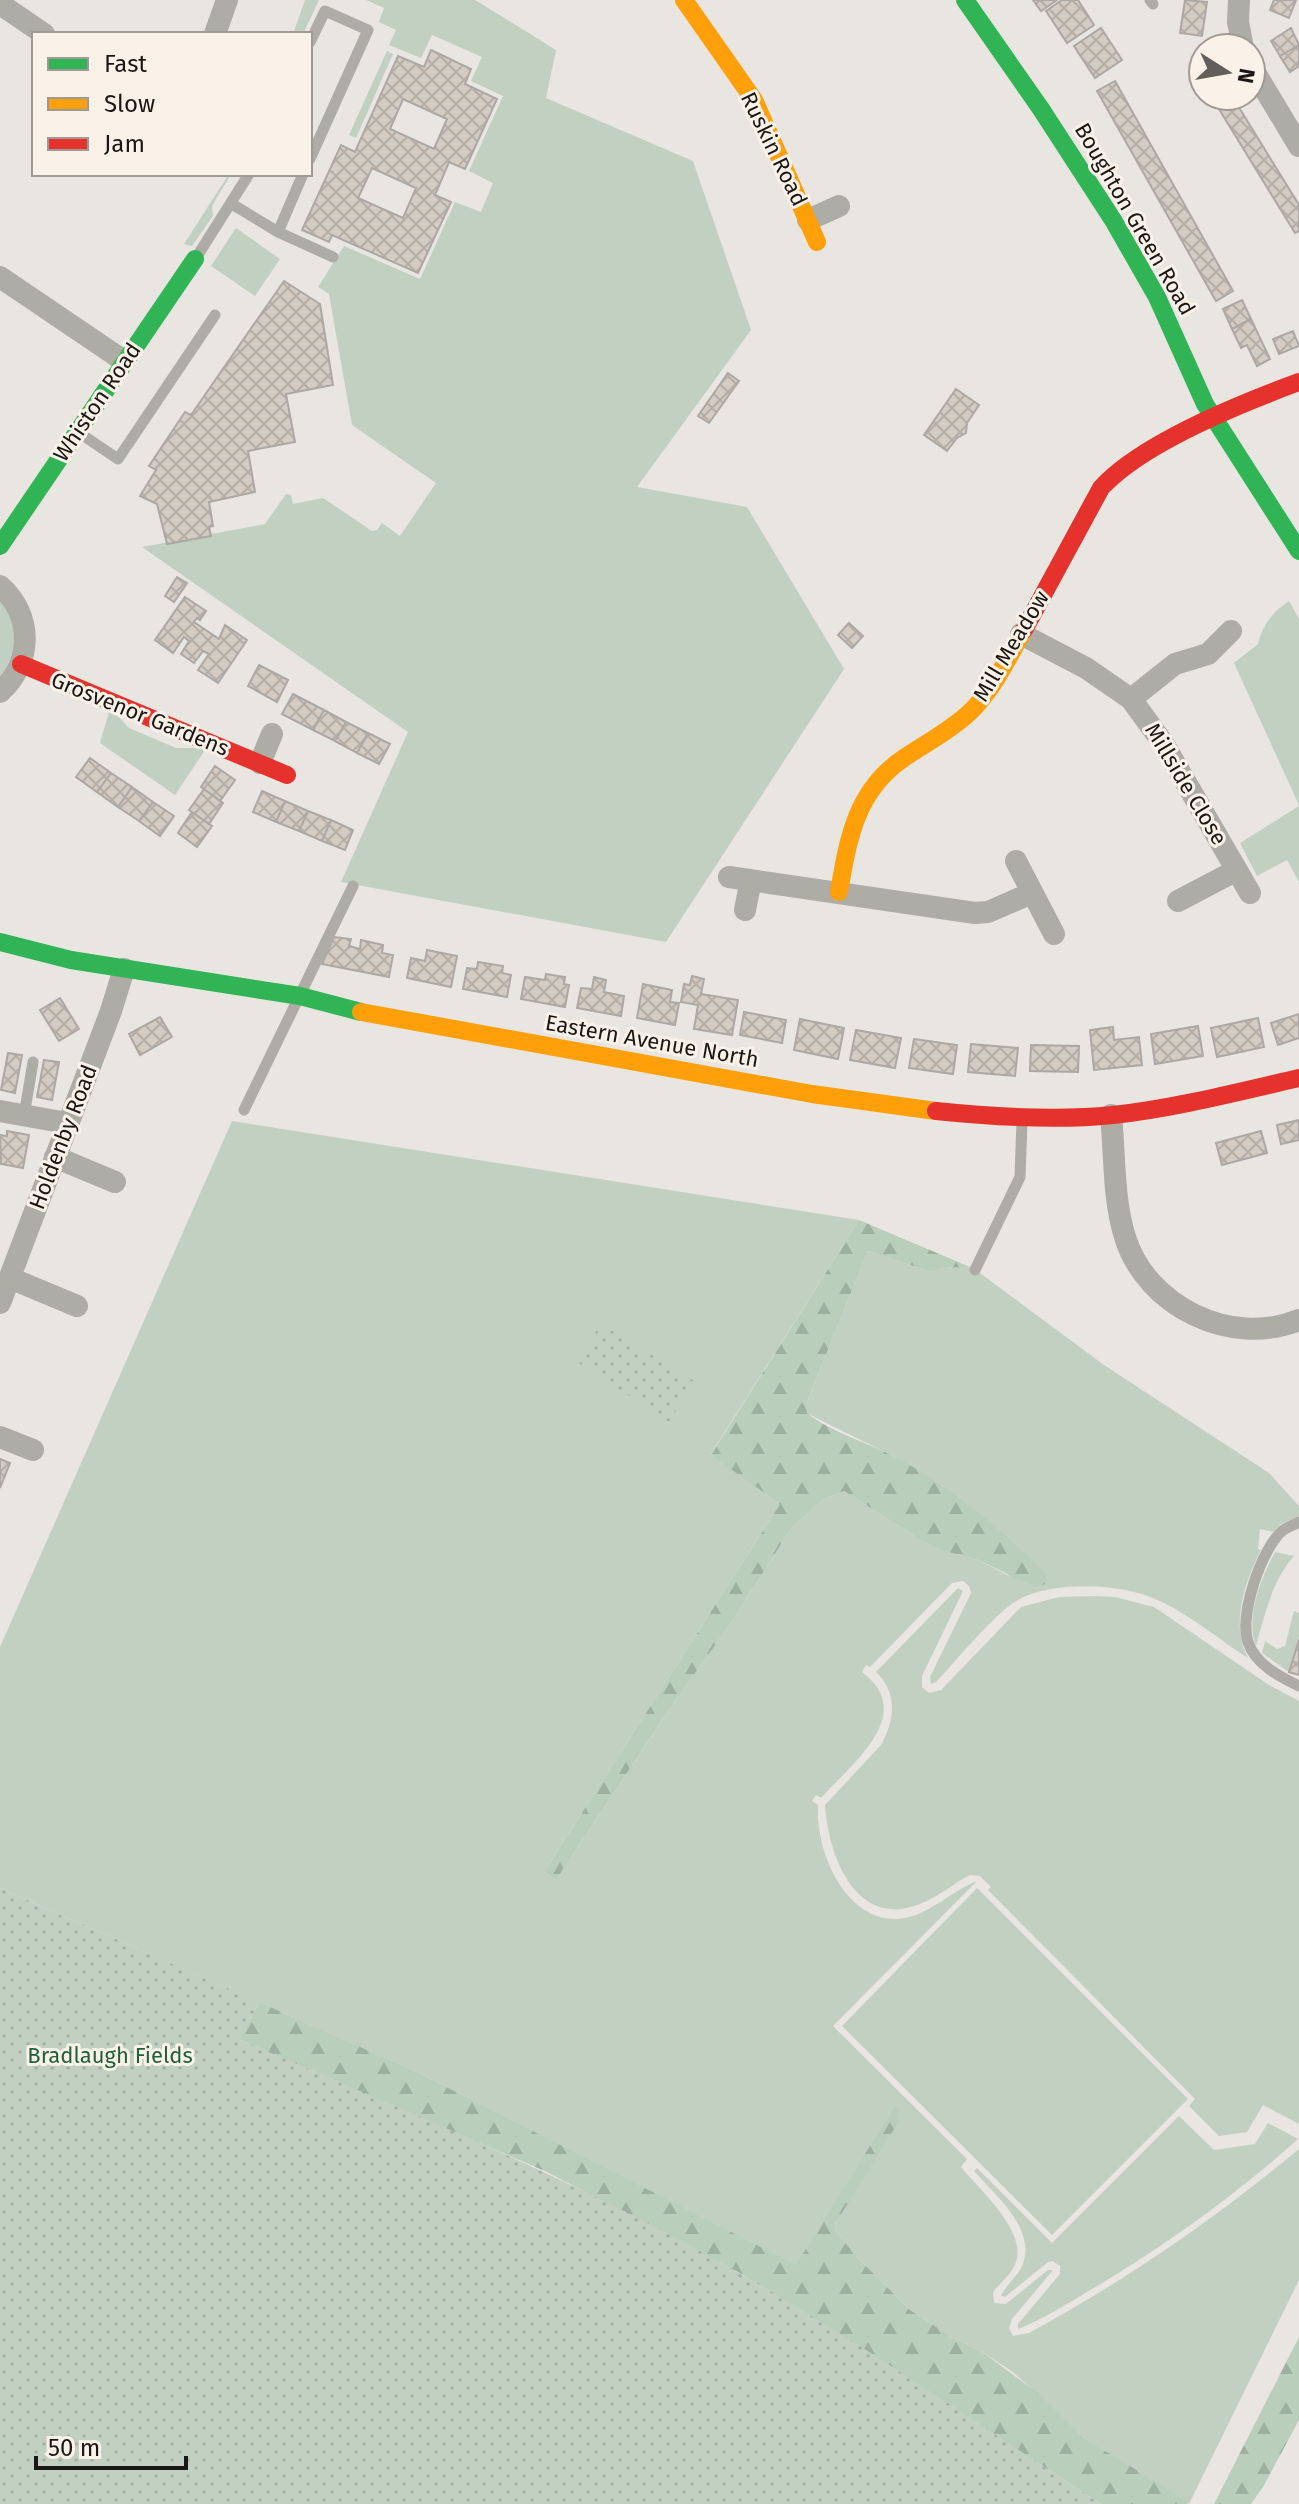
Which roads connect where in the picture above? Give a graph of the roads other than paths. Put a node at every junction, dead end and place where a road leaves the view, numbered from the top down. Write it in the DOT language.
graph roads {
  1 [pos="227,0"];
  2 [pos="684,0"];
  3 [pos="965,0"];
  4 [pos="1239,0"];
  5 [pos="0,4"];
  6 [pos="41,32"];
  7 [pos="216,32"];
  8 [pos="1240,32"];
  9 [pos="312,38"];
  10 [pos="1267,93"];
  11 [pos="1299,146"];
  12 [pos="312,155"];
  13 [pos="248,176"];
  14 [pos="302,176"];
  15 [pos="232,204"];
  16 [pos="839,206"];
  17 [pos="808,220"];
  18 [pos="278,232"];
  19 [pos="817,242"];
  20 [pos="333,257"];
  21 [pos="195,259"];
  22 [pos="0,277"];
  23 [pos="215,315"];
  24 [pos="124,361"];
  25 [pos="1299,382"];
  26 [pos="1212,417"];
  27 [pos="77,431"];
  28 [pos="0,546"];
  29 [pos="1299,551"];
  30 [pos="0,586"];
  31 [pos="1231,631"];
  32 [pos="1021,634"];
  33 [pos="21,664"];
  34 [pos="0,692"];
  35 [pos="1131,699"];
  36 [pos="272,734"];
  37 [pos="260,763"];
  38 [pos="287,775"];
  39 [pos="1016,861"];
  40 [pos="1237,870"];
  41 [pos="353,886"];
  42 [pos="839,892"];
  43 [pos="1032,893"];
  44 [pos="1250,893"];
  45 [pos="1178,901"];
  46 [pos="745,910"];
  47 [pos="1054,934"];
  48 [pos="0,942"];
  49 [pos="124,969"];
  50 [pos="300,996"];
  51 [pos="33,1062"];
  52 [pos="1299,1078"];
  53 [pos="244,1110"];
  54 [pos="0,1111"];
  55 [pos="1111,1115"];
  56 [pos="24,1116"];
  57 [pos="1023,1117"];
  58 [pos="67,1123"];
  59 [pos="55,1157"];
  60 [pos="115,1182"];
  61 [pos="975,1270"];
  62 [pos="10,1278"];
  63 [pos="0,1303"];
  64 [pos="77,1306"];
  65 [pos="1299,1320"];
  66 [pos="0,1437"];
  67 [pos="33,1450"];
  68 [pos="1299,1522"];
  69 [pos="1299,1686"];
  1 -- 7 [label="street"];
  2 -- 17 [label="street, Ruskin Road"];
  3 -- 26 [label="street, Boughton Green Road"];
  4 -- 8 [label="street"];
  5 -- 6 [label="street"];
  9 -- 12 [label="lane"];
  10 -- 11 [label="street"];
  13 -- 15 [label="lane"];
  14 -- 18 [label="lane"];
  15 -- 18 [label="lane"];
  15 -- 21 [label="lane"];
  16 -- 17 [label="street, Ruskin Road"];
  17 -- 19 [label="street, Ruskin Road"];
  18 -- 20 [label="lane"];
  21 -- 24 [label="street, Whiston Road"];
  22 -- 24 [label="street"];
  23 -- 27 [label="lane"];
  24 -- 27 [label="street, Whiston Road"];
  25 -- 26 [label="street, Mill Meadow"];
  26 -- 29 [label="street, Boughton Green Road"];
  26 -- 32 [label="street, Mill Meadow"];
  27 -- 28 [label="street, Whiston Road"];
  30 -- 33 [label="street"];
  31 -- 35 [label="street, Millside Close"];
  32 -- 35 [label="street, Millside Close"];
  32 -- 42 [label="street, Mill Meadow"];
  33 -- 34 [label="street"];
  33 -- 37 [label="street, Grosvenor Gardens"];
  35 -- 40 [label="street, Millside Close"];
  36 -- 37 [label="street"];
  37 -- 38 [label="street, Grosvenor Gardens"];
  39 -- 43 [label="street"];
  40 -- 44 [label="street, Millside Close"];
  40 -- 45 [label="street, Millside Close"];
  41 -- 50 [label="lane"];
  42 -- 43 [label="street"];
  42 -- 46 [label="street"];
  43 -- 47 [label="street"];
  48 -- 49 [label="street, Eastern Avenue North"];
  49 -- 50 [label="street, Eastern Avenue North"];
  49 -- 58 [label="street, Holdenby Road"];
  50 -- 53 [label="lane"];
  50 -- 57 [label="street, Eastern Avenue North"];
  51 -- 56 [label="lane"];
  52 -- 55 [label="street, Eastern Avenue North"];
  54 -- 56 [label="street"];
  55 -- 57 [label="street, Eastern Avenue North"];
  55 -- 65 [label="street"];
  56 -- 58 [label="street"];
  57 -- 61 [label="lane"];
  58 -- 59 [label="street, Holdenby Road"];
  59 -- 60 [label="street"];
  59 -- 62 [label="street, Holdenby Road"];
  62 -- 63 [label="street, Holdenby Road"];
  62 -- 64 [label="street"];
  66 -- 67 [label="street"];
  68 -- 69 [label="lane"];
}
